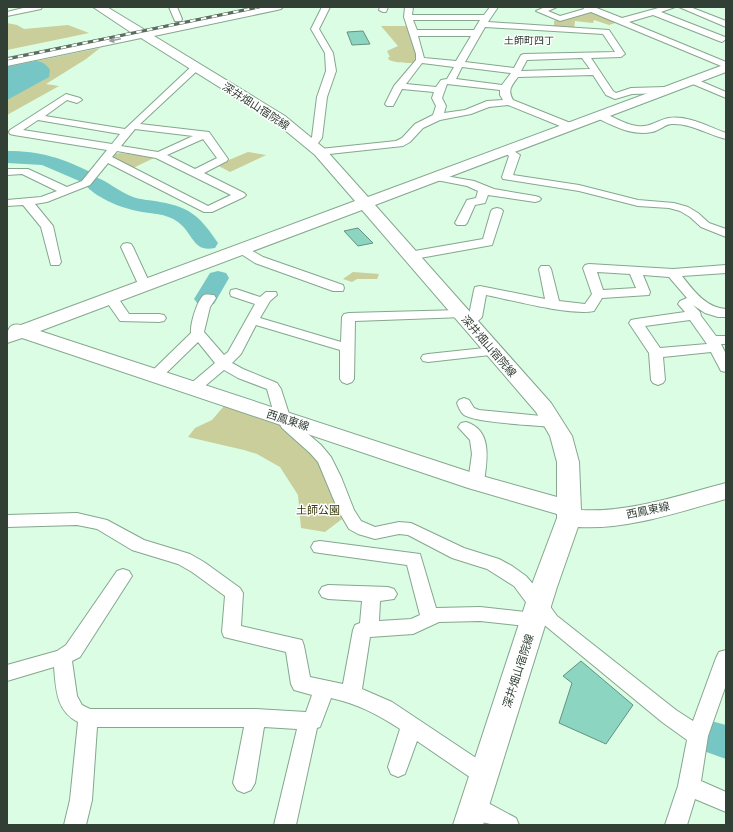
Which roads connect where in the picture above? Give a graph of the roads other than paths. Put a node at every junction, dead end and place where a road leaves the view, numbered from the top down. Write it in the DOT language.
graph roads {
  1 [pos="38,7"];
  2 [pos="99,7"];
  3 [pos="174,7"];
  4 [pos="235,7"];
  5 [pos="277,7"];
  6 [pos="326,7"];
  7 [pos="398,7"];
  8 [pos="409,7"];
  9 [pos="435,7"];
  10 [pos="494,7"];
  11 [pos="553,7"];
  12 [pos="611,7"];
  13 [pos="671,7"];
  14 [pos="683,7"];
  15 [pos="592,9"];
  16 [pos="653,12"];
  17 [pos="7,14"];
  18 [pos="408,17"];
  19 [pos="433,18"];
  20 [pos="178,19"];
  21 [pos="622,21"];
  22 [pos="726,24"];
  23 [pos="482,25"];
  24 [pos="139,31"];
  25 [pos="414,33"];
  26 [pos="724,38"];
  27 [pos="691,50"];
  28 [pos="7,53"];
  29 [pos="585,55"];
  30 [pos="420,60"];
  31 [pos="7,62"];
  32 [pos="459,64"];
  33 [pos="726,66"];
  34 [pos="196,67"];
  35 [pos="516,72"];
  36 [pos="596,72"];
  37 [pos="691,80"];
  38 [pos="450,81"];
  39 [pos="399,86"];
  40 [pos="505,88"];
  41 [pos="439,90"];
  42 [pos="666,90"];
  43 [pos="726,95"];
  44 [pos="77,100"];
  45 [pos="509,102"];
  46 [pos="390,104"];
  47 [pos="599,115"];
  48 [pos="36,117"];
  49 [pos="438,117"];
  50 [pos="569,126"];
  51 [pos="129,129"];
  52 [pos="11,132"];
  53 [pos="204,134"];
  54 [pos="726,136"];
  55 [pos="113,149"];
  56 [pos="316,149"];
  57 [pos="507,150"];
  58 [pos="159,155"];
  59 [pos="106,158"];
  60 [pos="7,172"];
  61 [pos="195,173"];
  62 [pos="436,177"];
  63 [pos="484,190"];
  64 [pos="66,191"];
  65 [pos="535,199"];
  66 [pos="27,202"];
  67 [pos="7,203"];
  68 [pos="363,203"];
  69 [pos="497,211"];
  70 [pos="461,223"];
  71 [pos="726,233"];
  72 [pos="127,247"];
  73 [pos="242,249"];
  74 [pos="409,256"];
  75 [pos="55,262"];
  76 [pos="280,268"];
  77 [pos="545,269"];
  78 [pos="726,269"];
  79 [pos="634,270"];
  80 [pos="673,273"];
  81 [pos="270,276"];
  82 [pos="145,286"];
  83 [pos="338,288"];
  84 [pos="236,293"];
  85 [pos="598,294"];
  86 [pos="111,298"];
  87 [pos="209,298"];
  88 [pos="694,300"];
  89 [pos="553,304"];
  90 [pos="726,313"];
  91 [pos="694,316"];
  92 [pos="159,318"];
  93 [pos="464,318"];
  94 [pos="252,320"];
  95 [pos="12,332"];
  96 [pos="197,335"];
  97 [pos="718,342"];
  98 [pos="347,348"];
  99 [pos="494,351"];
  100 [pos="656,353"];
  101 [pos="428,358"];
  102 [pos="223,363"];
  103 [pos="726,368"];
  104 [pos="156,375"];
  105 [pos="347,379"];
  106 [pos="658,380"];
  107 [pos="194,388"];
  108 [pos="464,403"];
  109 [pos="283,418"];
  110 [pos="552,422"];
  111 [pos="466,427"];
  112 [pos="476,482"];
  113 [pos="726,491"];
  114 [pos="569,514"];
  115 [pos="7,521"];
  116 [pos="320,547"];
  117 [pos="123,576"];
  118 [pos="328,592"];
  119 [pos="537,612"];
  120 [pos="430,619"];
  121 [pos="370,629"];
  122 [pos="62,657"];
  123 [pos="726,658"];
  124 [pos="7,673"];
  125 [pos="324,689"];
  126 [pos="351,694"];
  127 [pos="88,718"];
  128 [pos="256,718"];
  129 [pos="309,721"];
  130 [pos="411,726"];
  131 [pos="698,736"];
  132 [pos="398,767"];
  133 [pos="484,775"];
  134 [pos="244,783"];
  135 [pos="688,786"];
  136 [pos="726,802"];
  137 [pos="472,816"];
  138 [pos="75,825"];
  139 [pos="284,825"];
  140 [pos="508,825"];
  141 [pos="676,825"];
  1 -- 17 [label="street"];
  2 -- 24 [label="main road, 深井畑山宿院線"];
  3 -- 20 [label="street"];
  4 -- 20 [label="main road"];
  5 -- 24 [label="main road"];
  6 -- 56 [label="street"];
  7 -- 8 [label="street"];
  8 -- 18 [label="street"];
  9 -- 19 [label="street"];
  10 -- 23 [label="street"];
  11 -- 15 [label="street"];
  12 -- 15 [label="street"];
  13 -- 16 [label="street"];
  14 -- 22 [label="street"];
  15 -- 21 [label="street"];
  16 -- 21 [label="street"];
  16 -- 26 [label="street"];
  18 -- 19 [label="street"];
  18 -- 25 [label="street"];
  19 -- 23 [label="street"];
  20 -- 24 [label="main road"];
  21 -- 27 [label="street"];
  23 -- 25 [label="street"];
  23 -- 29 [label="street"];
  23 -- 32 [label="street"];
  24 -- 28 [label="main road"];
  24 -- 31 [label="main road, one-way"];
  24 -- 34 [label="main road, 深井畑山宿院線"];
  25 -- 30 [label="street"];
  26 -- 27 [label="street"];
  27 -- 33 [label="street"];
  29 -- 35 [label="street"];
  29 -- 36 [label="street"];
  30 -- 32 [label="street"];
  30 -- 39 [label="street"];
  32 -- 35 [label="street"];
  32 -- 38 [label="street"];
  33 -- 37 [label="main road"];
  34 -- 51 [label="street"];
  34 -- 56 [label="main road, 深井畑山宿院線"];
  35 -- 36 [label="street"];
  35 -- 40 [label="street"];
  36 -- 42 [label="street"];
  37 -- 42 [label="main road"];
  37 -- 43 [label="street"];
  38 -- 40 [label="street"];
  38 -- 41 [label="street"];
  39 -- 41 [label="street"];
  39 -- 46 [label="street"];
  40 -- 45 [label="street"];
  41 -- 49 [label="street"];
  42 -- 47 [label="main road"];
  44 -- 48 [label="street"];
  45 -- 49 [label="street"];
  45 -- 50 [label="street"];
  47 -- 50 [label="main road"];
  47 -- 54 [label="street"];
  48 -- 51 [label="street"];
  48 -- 52 [label="street"];
  49 -- 56 [label="street"];
  50 -- 57 [label="main road"];
  51 -- 53 [label="street"];
  51 -- 55 [label="street"];
  52 -- 55 [label="street"];
  53 -- 58 [label="street"];
  53 -- 61 [label="street"];
  55 -- 58 [label="street"];
  55 -- 59 [label="street"];
  56 -- 68 [label="main road, 深井畑山宿院線"];
  57 -- 62 [label="main road"];
  57 -- 71 [label="street"];
  58 -- 61 [label="street"];
  59 -- 61 [label="street"];
  59 -- 64 [label="street"];
  60 -- 64 [label="street"];
  62 -- 63 [label="street"];
  62 -- 68 [label="main road"];
  63 -- 65 [label="street"];
  63 -- 70 [label="street"];
  64 -- 66 [label="street"];
  66 -- 67 [label="street"];
  66 -- 75 [label="street"];
  68 -- 73 [label="main road"];
  68 -- 74 [label="main road, 深井畑山宿院線"];
  69 -- 74 [label="street"];
  72 -- 82 [label="street"];
  73 -- 76 [label="street"];
  73 -- 82 [label="main road"];
  74 -- 93 [label="main road, 深井畑山宿院線"];
  76 -- 81 [label="street"];
  76 -- 83 [label="street"];
  77 -- 89 [label="street"];
  78 -- 80 [label="street"];
  79 -- 80 [label="street"];
  79 -- 85 [label="street"];
  79 -- 85 [label="street"];
  80 -- 88 [label="street"];
  82 -- 86 [label="main road"];
  84 -- 94 [label="street"];
  85 -- 89 [label="street"];
  86 -- 92 [label="street"];
  86 -- 95 [label="main road"];
  87 -- 96 [label="street"];
  88 -- 90 [label="street"];
  88 -- 91 [label="street"];
  89 -- 93 [label="street"];
  91 -- 97 [label="street"];
  91 -- 100 [label="street"];
  93 -- 98 [label="street"];
  93 -- 99 [label="main road, 深井畑山宿院線"];
  94 -- 98 [label="street"];
  94 -- 102 [label="street"];
  95 -- 104 [label="main road, 西鳳東線"];
  96 -- 102 [label="street"];
  96 -- 104 [label="street"];
  97 -- 100 [label="street"];
  97 -- 103 [label="street"];
  98 -- 105 [label="street"];
  99 -- 101 [label="street"];
  99 -- 110 [label="main road, 深井畑山宿院線"];
  100 -- 106 [label="street"];
  102 -- 107 [label="street"];
  102 -- 109 [label="street"];
  104 -- 107 [label="main road, 西鳳東線"];
  107 -- 109 [label="main road, 西鳳東線"];
  108 -- 110 [label="street"];
  109 -- 112 [label="main road, 西鳳東線"];
  109 -- 119 [label="street"];
  110 -- 114 [label="main road, 深井畑山宿院線"];
  111 -- 112 [label="street"];
  112 -- 114 [label="main road, 西鳳東線"];
  113 -- 114 [label="main road, 西鳳東線"];
  114 -- 119 [label="main road, 深井畑山宿院線"];
  115 -- 125 [label="street"];
  116 -- 120 [label="street"];
  117 -- 122 [label="street"];
  118 -- 121 [label="street"];
  119 -- 120 [label="street"];
  119 -- 131 [label="street"];
  119 -- 133 [label="main road, 深井畑山宿院線"];
  120 -- 121 [label="street"];
  121 -- 126 [label="street"];
  122 -- 124 [label="street"];
  122 -- 127 [label="street"];
  123 -- 131 [label="street"];
  125 -- 126 [label="street"];
  125 -- 129 [label="street"];
  126 -- 130 [label="street"];
  127 -- 128 [label="street"];
  127 -- 138 [label="street"];
  128 -- 129 [label="street"];
  128 -- 134 [label="street"];
  129 -- 139 [label="street"];
  130 -- 132 [label="street"];
  130 -- 133 [label="street"];
  131 -- 135 [label="street"];
  133 -- 137 [label="main road, 深井畑山宿院線"];
  135 -- 136 [label="street"];
  135 -- 141 [label="street"];
  137 -- 140 [label="street"];
}
